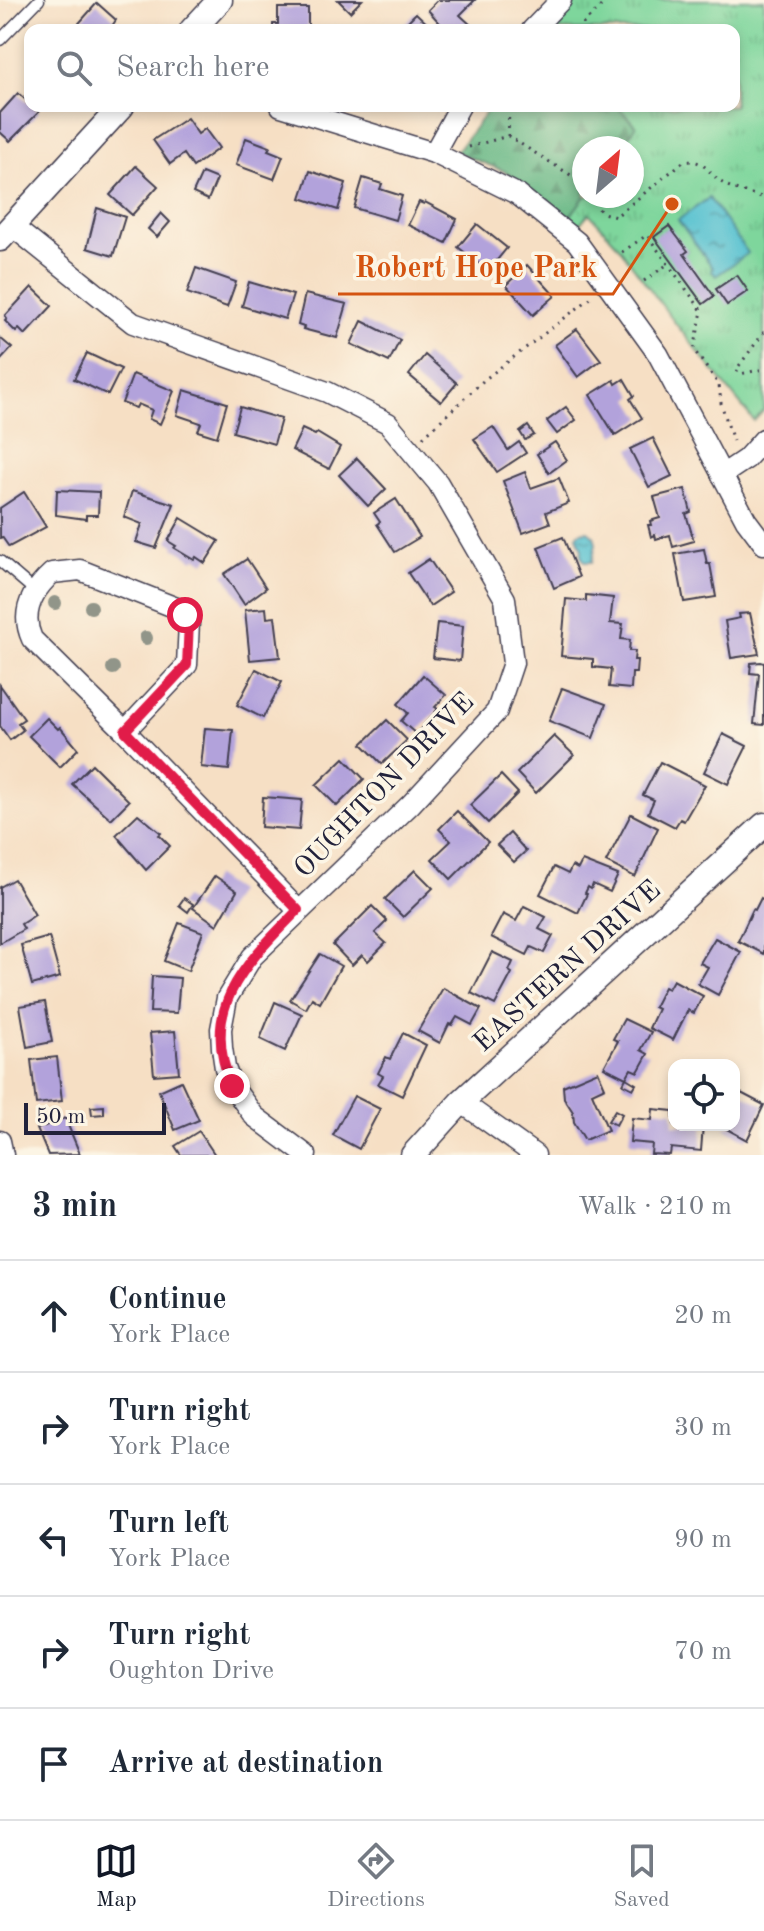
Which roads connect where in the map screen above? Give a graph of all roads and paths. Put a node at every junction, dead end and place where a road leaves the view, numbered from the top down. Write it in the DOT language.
graph roads {
  1 [pos="39,0"];
  2 [pos="220,0"];
  3 [pos="561,0"];
  4 [pos="607,0"];
  5 [pos="198,24"];
  6 [pos="538,24"];
  7 [pos="583,24"];
  8 [pos="0,40"];
  9 [pos="117,112"];
  10 [pos="301,112"];
  11 [pos="457,112"];
  12 [pos="509,112"];
  13 [pos="508,136"];
  14 [pos="466,148"];
  15 [pos="434,153"];
  16 [pos="572,176"];
  17 [pos="644,194"];
  18 [pos="764,198"];
  19 [pos="598,208"];
  20 [pos="626,208"];
  21 [pos="6,233"];
  22 [pos="622,252"];
  23 [pos="668,264"];
  24 [pos="644,281"];
  25 [pos="609,285"];
  26 [pos="764,332"];
  27 [pos="764,369"];
  28 [pos="764,439"];
  29 [pos="733,441"];
  30 [pos="410,449"];
  31 [pos="722,475"];
  32 [pos="764,544"];
  33 [pos="0,561"];
  34 [pos="35,591"];
  35 [pos="125,731"];
  36 [pos="764,825"];
  37 [pos="298,910"];
  38 [pos="461,1102"];
  39 [pos="0,1141"];
  40 [pos="3,1155"];
  41 [pos="306,1155"];
  42 [pos="413,1155"];
  43 [pos="535,1155"];
  1 -- 8 [label="lane"];
  2 -- 5 [label="street"];
  3 -- 6 [label="street"];
  4 -- 7 [label="path"];
  9 -- 21 [label="street"];
  10 -- 15 [label="street"];
  11 -- 15 [label="street"];
  12 -- 13 [label="path"];
  13 -- 14 [label="path"];
  13 -- 16 [label="path"];
  15 -- 25 [label="street"];
  17 -- 18 [label="path"];
  19 -- 20 [label="path"];
  21 -- 30 [label="street, OUGHTON DRIVE"];
  22 -- 23 [label="path"];
  23 -- 24 [label="path"];
  23 -- 29 [label="path"];
  25 -- 30 [label="path"];
  25 -- 31 [label="street"];
  26 -- 27 [label="path"];
  28 -- 31 [label="street"];
  30 -- 37 [label="street, OUGHTON DRIVE"];
  31 -- 32 [label="street"];
  33 -- 34 [label="lane"];
  34 -- 35 [label="street"];
  34 -- 35 [label="street"];
  35 -- 37 [label="street"];
  36 -- 38 [label="street, EASTERN DRIVE"];
  37 -- 41 [label="street, OUGHTON DRIVE"];
  38 -- 42 [label="street, EASTERN DRIVE"];
  38 -- 43 [label="street"];
  39 -- 40 [label="street"];
}
